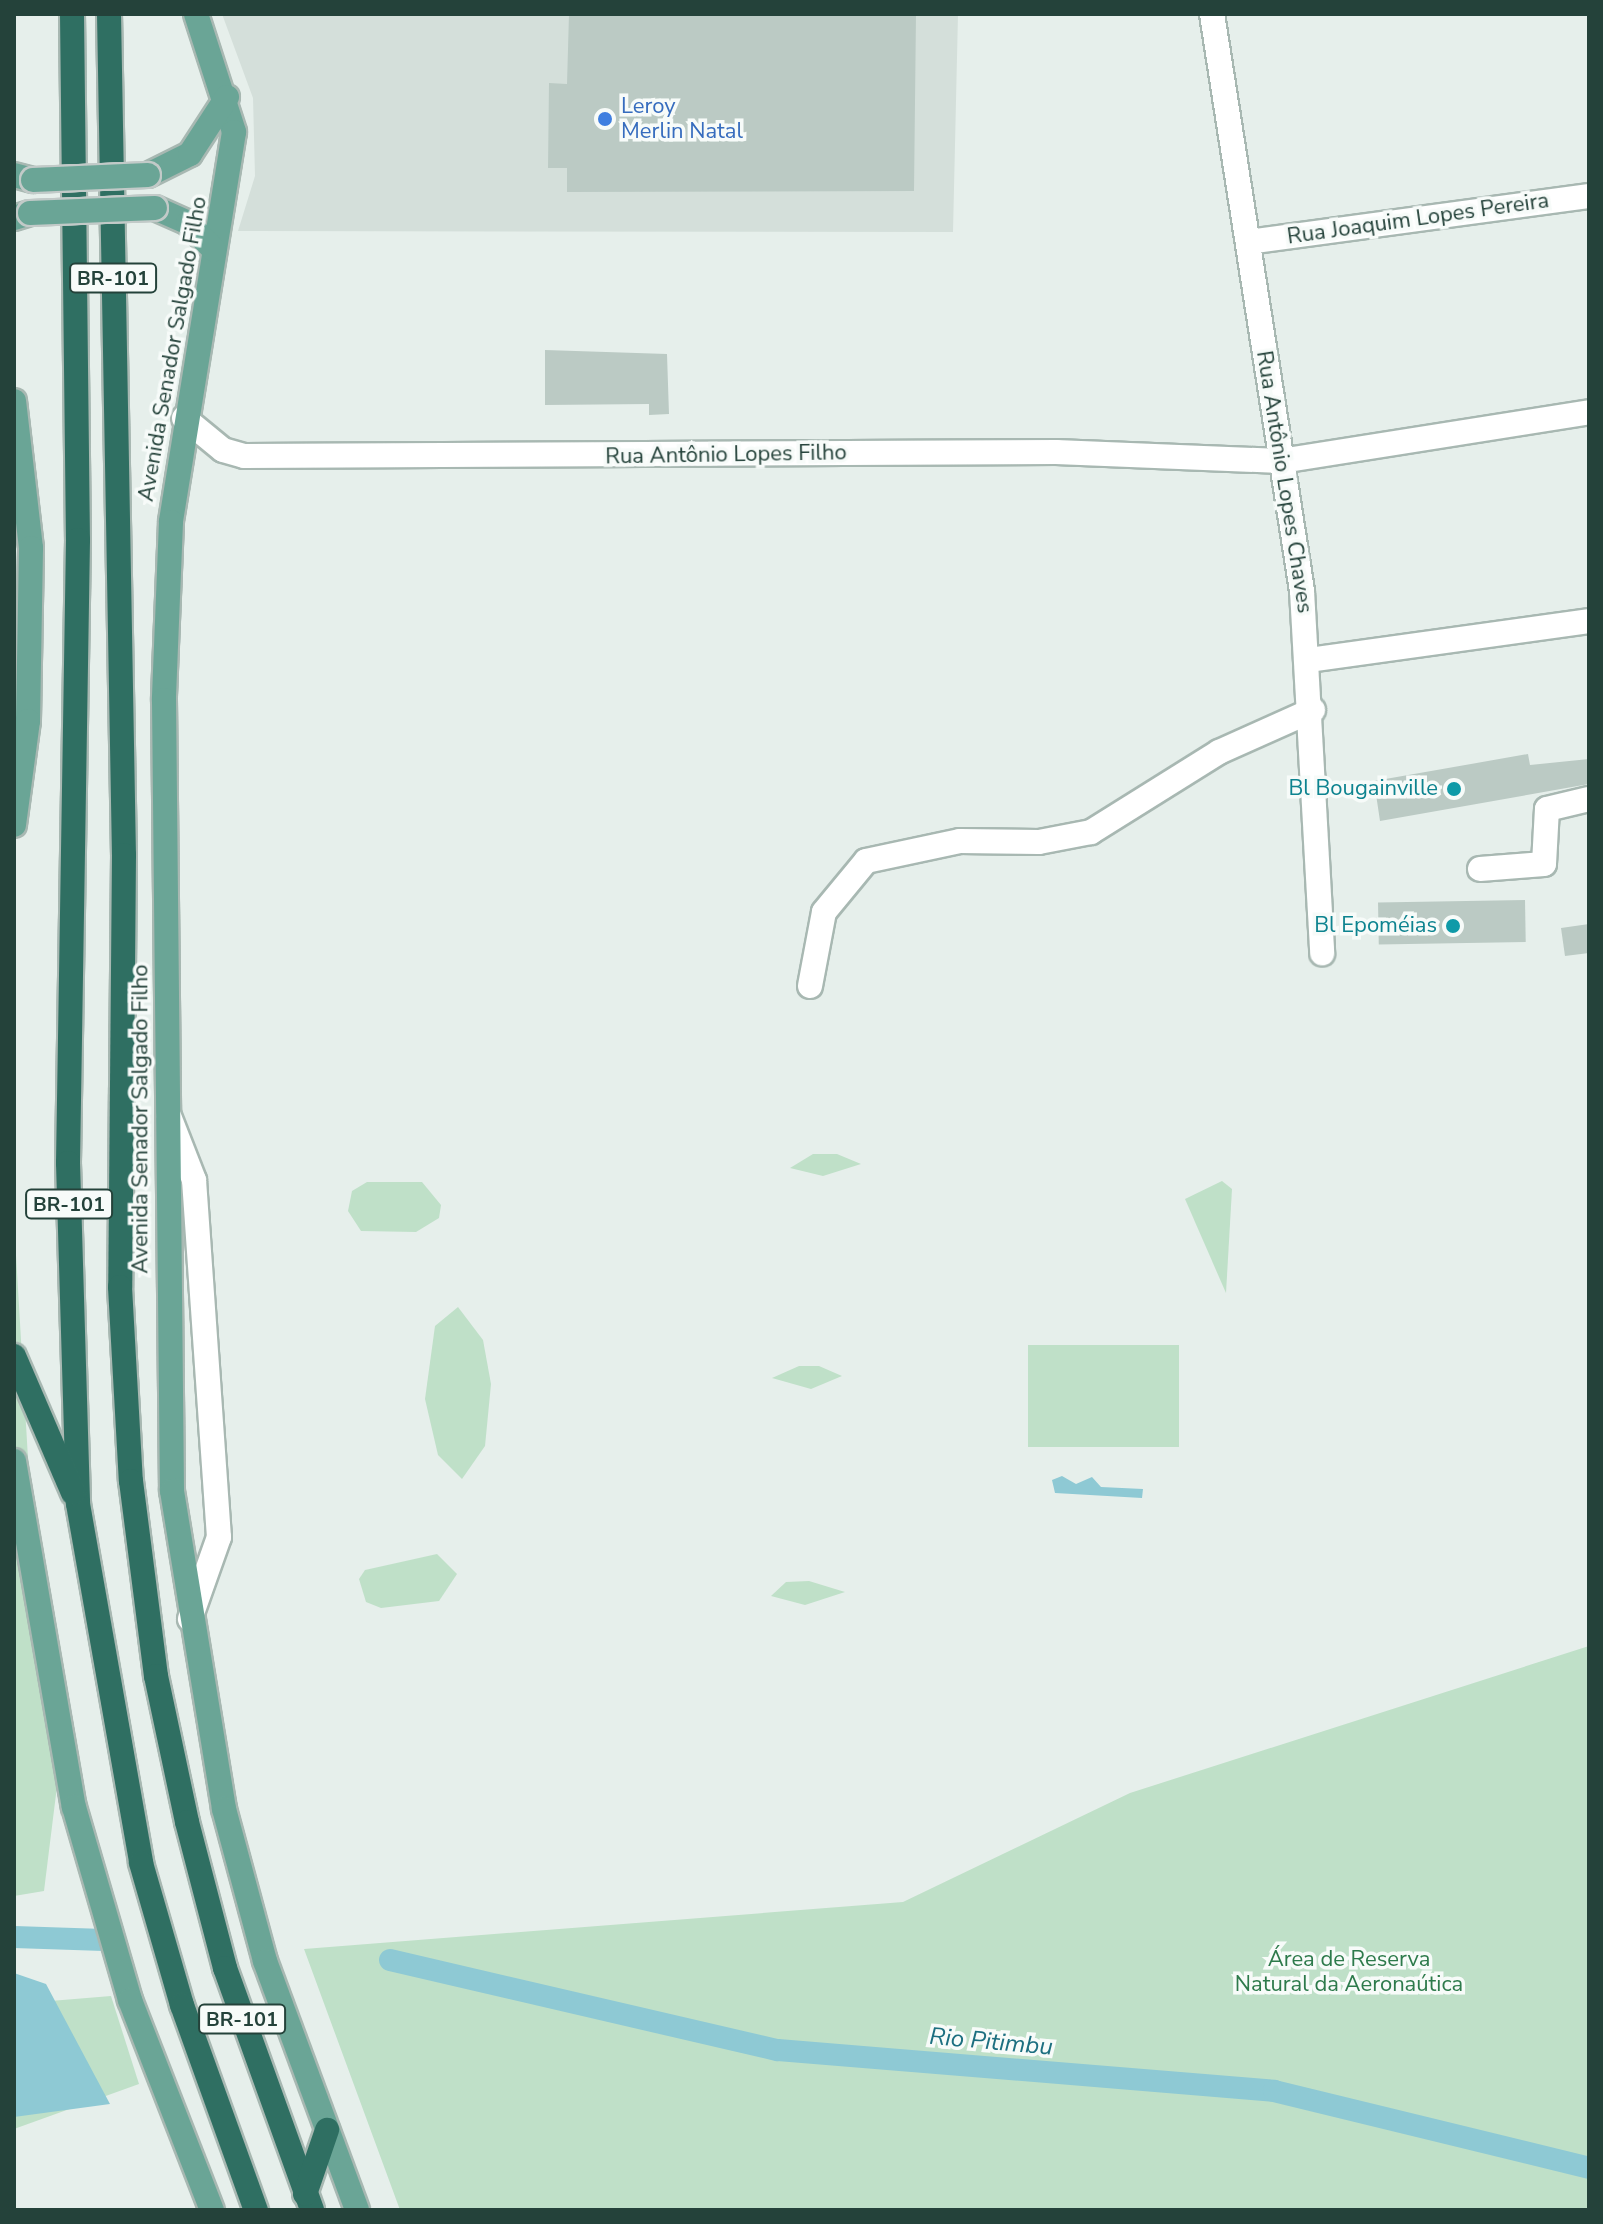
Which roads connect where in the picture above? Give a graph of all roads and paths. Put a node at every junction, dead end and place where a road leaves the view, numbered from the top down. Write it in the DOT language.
graph roads {
  1 [pos="72,14"];
  2 [pos="109,14"];
  3 [pos="196,14"];
  4 [pos="1212,14"];
  5 [pos="227,97"];
  6 [pos="24,178"];
  7 [pos="1589,196"];
  8 [pos="22,216"];
  9 [pos="1248,242"];
  10 [pos="214,250"];
  11 [pos="14,401"];
  12 [pos="1589,412"];
  13 [pos="184,418"];
  14 [pos="1281,461"];
  15 [pos="1589,621"];
  16 [pos="1309,660"];
  17 [pos="1313,710"];
  18 [pos="21,724"];
  19 [pos="17,773"];
  20 [pos="1589,799"];
  21 [pos="14,825"];
  22 [pos="1480,869"];
  23 [pos="1322,953"];
  24 [pos="810,986"];
  25 [pos="168,1113"];
  26 [pos="14,1356"];
  27 [pos="14,1461"];
  28 [pos="78,1504"];
  29 [pos="190,1619"];
  30 [pos="327,2130"];
  31 [pos="308,2202"];
  32 [pos="212,2210"];
  33 [pos="256,2210"];
  34 [pos="357,2210"];
  1 -- 28 [label="highway, BR-101"];
  2 -- 31 [label="highway, Avenida Senador Salgado Filho / BR-101"];
  3 -- 5 [label="main road, Avenida Senador Salgado Filho"];
  4 -- 9 [label="street, Rua Antônio Lopes Chaves"];
  5 -- 6 [label="main road, bridge"];
  5 -- 10 [label="main road, Avenida Senador Salgado Filho"];
  7 -- 9 [label="street, Rua Joaquim Lopes Pereira"];
  8 -- 10 [label="main road, bridge"];
  9 -- 14 [label="street, Rua Antônio Lopes Chaves"];
  10 -- 13 [label="main road, Avenida Senador Salgado Filho"];
  11 -- 18 [label="main road"];
  12 -- 14 [label="street, Rua Antônio Lopes Filho"];
  13 -- 14 [label="street, Rua Antônio Lopes Filho"];
  13 -- 25 [label="main road, Avenida Senador Salgado Filho"];
  14 -- 16 [label="street, Rua Antônio Lopes Chaves"];
  15 -- 16 [label="street"];
  16 -- 17 [label="street, Rua Antônio Lopes Chaves"];
  17 -- 23 [label="street, Rua Antônio Lopes Chaves"];
  17 -- 24 [label="street"];
  18 -- 19 [label="main road"];
  19 -- 21 [label="main road"];
  20 -- 22 [label="street"];
  25 -- 29 [label="main road, Avenida Senador Salgado Filho"];
  25 -- 29 [label="street"];
  26 -- 28 [label="highway"];
  27 -- 32 [label="main road"];
  28 -- 33 [label="highway, BR-101"];
  29 -- 30 [label="main road, Avenida Senador Salgado Filho"];
  30 -- 31 [label="highway"];
  30 -- 34 [label="main road, Avenida Senador Salgado Filho"];
}
